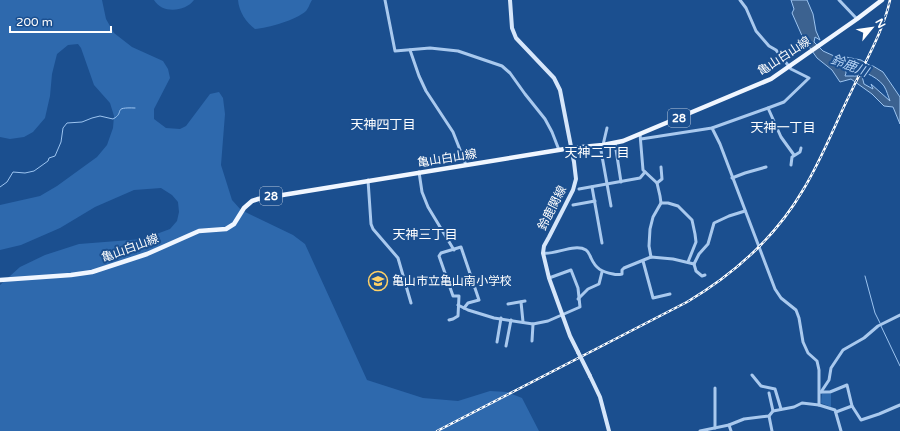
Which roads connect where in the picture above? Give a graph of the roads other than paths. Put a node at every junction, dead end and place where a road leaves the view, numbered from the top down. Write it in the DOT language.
graph roads {
  1 [pos="385,0"];
  2 [pos="510,0"];
  3 [pos="740,0"];
  4 [pos="839,0"];
  5 [pos="882,0"];
  6 [pos="856,20"];
  7 [pos="410,50"];
  8 [pos="790,66"];
  9 [pos="768,108"];
  10 [pos="607,128"];
  11 [pos="712,128"];
  12 [pos="640,134"];
  13 [pos="641,139"];
  14 [pos="615,143"];
  15 [pos="602,145"];
  16 [pos="571,148"];
  17 [pos="801,148"];
  18 [pos="559,150"];
  19 [pos="794,155"];
  20 [pos="466,165"];
  21 [pos="791,165"];
  22 [pos="661,167"];
  23 [pos="766,168"];
  24 [pos="419,172"];
  25 [pos="645,172"];
  26 [pos="732,178"];
  27 [pos="368,180"];
  28 [pos="621,182"];
  29 [pos="657,183"];
  30 [pos="607,184"];
  31 [pos="592,187"];
  32 [pos="579,189"];
  33 [pos="595,201"];
  34 [pos="661,203"];
  35 [pos="573,205"];
  36 [pos="611,206"];
  37 [pos="745,211"];
  38 [pos="602,243"];
  39 [pos="454,250"];
  40 [pos="543,253"];
  41 [pos="651,257"];
  42 [pos="643,261"];
  43 [pos="688,262"];
  44 [pos="694,264"];
  45 [pos="602,272"];
  46 [pos="705,275"];
  47 [pos="549,278"];
  48 [pos="0,280"];
  49 [pos="670,294"];
  50 [pos="578,299"];
  51 [pos="525,301"];
  52 [pos="410,302"];
  53 [pos="521,302"];
  54 [pos="508,304"];
  55 [pos="458,306"];
  56 [pos="464,308"];
  57 [pos="563,314"];
  58 [pos="900,315"];
  59 [pos="501,318"];
  60 [pos="449,320"];
  61 [pos="511,320"];
  62 [pos="523,322"];
  63 [pos="533,324"];
  64 [pos="532,341"];
  65 [pos="497,342"];
  66 [pos="506,346"];
  67 [pos="752,375"];
  68 [pos="715,388"];
  69 [pos="820,392"];
  70 [pos="769,393"];
  71 [pos="900,404"];
  72 [pos="819,405"];
  73 [pos="852,406"];
  74 [pos="781,409"];
  75 [pos="773,411"];
  76 [pos="836,412"];
  77 [pos="769,416"];
  78 [pos="729,425"];
  79 [pos="715,428"];
  80 [pos="609,431"];
  81 [pos="702,431"];
  82 [pos="731,431"];
  83 [pos="772,431"];
  84 [pos="841,431"];
  1 -- 7 [label="street"];
  2 -- 16 [label="main road, 鈴鹿関線"];
  3 -- 8 [label="street"];
  4 -- 6 [label="street"];
  5 -- 6 [label="main road, 亀山白山線 / 28"];
  6 -- 8 [label="main road, 亀山白山線 / 28"];
  7 -- 18 [label="street"];
  7 -- 20 [label="street"];
  8 -- 9 [label="street"];
  8 -- 12 [label="main road, 亀山白山線 / 28"];
  9 -- 11 [label="street"];
  9 -- 19 [label="street"];
  10 -- 15 [label="street"];
  11 -- 13 [label="street"];
  11 -- 26 [label="street"];
  12 -- 13 [label="street"];
  12 -- 14 [label="main road, 亀山白山線 / 28"];
  13 -- 25 [label="street"];
  14 -- 15 [label="main road, 亀山白山線 / 28"];
  14 -- 28 [label="street"];
  15 -- 16 [label="main road, 亀山白山線 / 28"];
  15 -- 30 [label="street"];
  16 -- 18 [label="main road, 亀山白山線 / 28"];
  16 -- 40 [label="main road, 鈴鹿関線"];
  17 -- 19 [label="street"];
  18 -- 20 [label="main road, 亀山白山線 / 28"];
  19 -- 21 [label="street"];
  20 -- 24 [label="main road, 亀山白山線 / 28"];
  22 -- 29 [label="street"];
  23 -- 26 [label="street"];
  24 -- 27 [label="main road, 亀山白山線 / 28"];
  24 -- 39 [label="street"];
  25 -- 28 [label="street"];
  25 -- 29 [label="street"];
  26 -- 37 [label="street"];
  27 -- 48 [label="main road, 亀山白山線 / 28"];
  27 -- 52 [label="street"];
  28 -- 30 [label="street"];
  29 -- 34 [label="street"];
  30 -- 31 [label="street"];
  30 -- 36 [label="street"];
  31 -- 32 [label="street"];
  31 -- 33 [label="street"];
  33 -- 35 [label="street"];
  33 -- 38 [label="street"];
  34 -- 41 [label="street"];
  34 -- 43 [label="street"];
  37 -- 44 [label="street"];
  37 -- 69 [label="street"];
  39 -- 55 [label="street"];
  39 -- 56 [label="street"];
  40 -- 45 [label="street"];
  40 -- 47 [label="main road"];
  41 -- 42 [label="street"];
  41 -- 43 [label="street"];
  42 -- 45 [label="street"];
  42 -- 49 [label="street"];
  43 -- 44 [label="street"];
  44 -- 46 [label="street"];
  45 -- 50 [label="street"];
  47 -- 50 [label="street"];
  47 -- 57 [label="main road"];
  50 -- 57 [label="street"];
  51 -- 53 [label="street"];
  53 -- 54 [label="street"];
  53 -- 62 [label="street"];
  55 -- 56 [label="street"];
  55 -- 60 [label="street"];
  56 -- 59 [label="street"];
  57 -- 63 [label="street"];
  57 -- 80 [label="main road, bridge"];
  58 -- 69 [label="street"];
  59 -- 61 [label="street"];
  59 -- 65 [label="street"];
  61 -- 62 [label="street"];
  61 -- 66 [label="street"];
  62 -- 63 [label="street"];
  63 -- 64 [label="street"];
  67 -- 74 [label="street"];
  68 -- 79 [label="street"];
  69 -- 72 [label="street"];
  69 -- 73 [label="street"];
  70 -- 75 [label="street"];
  71 -- 73 [label="street"];
  72 -- 74 [label="street"];
  72 -- 76 [label="street"];
  73 -- 76 [label="street"];
  74 -- 75 [label="street"];
  75 -- 77 [label="street"];
  76 -- 84 [label="street"];
  77 -- 78 [label="street"];
  77 -- 83 [label="street"];
  78 -- 79 [label="street"];
  78 -- 82 [label="street"];
  79 -- 81 [label="street"];
}
